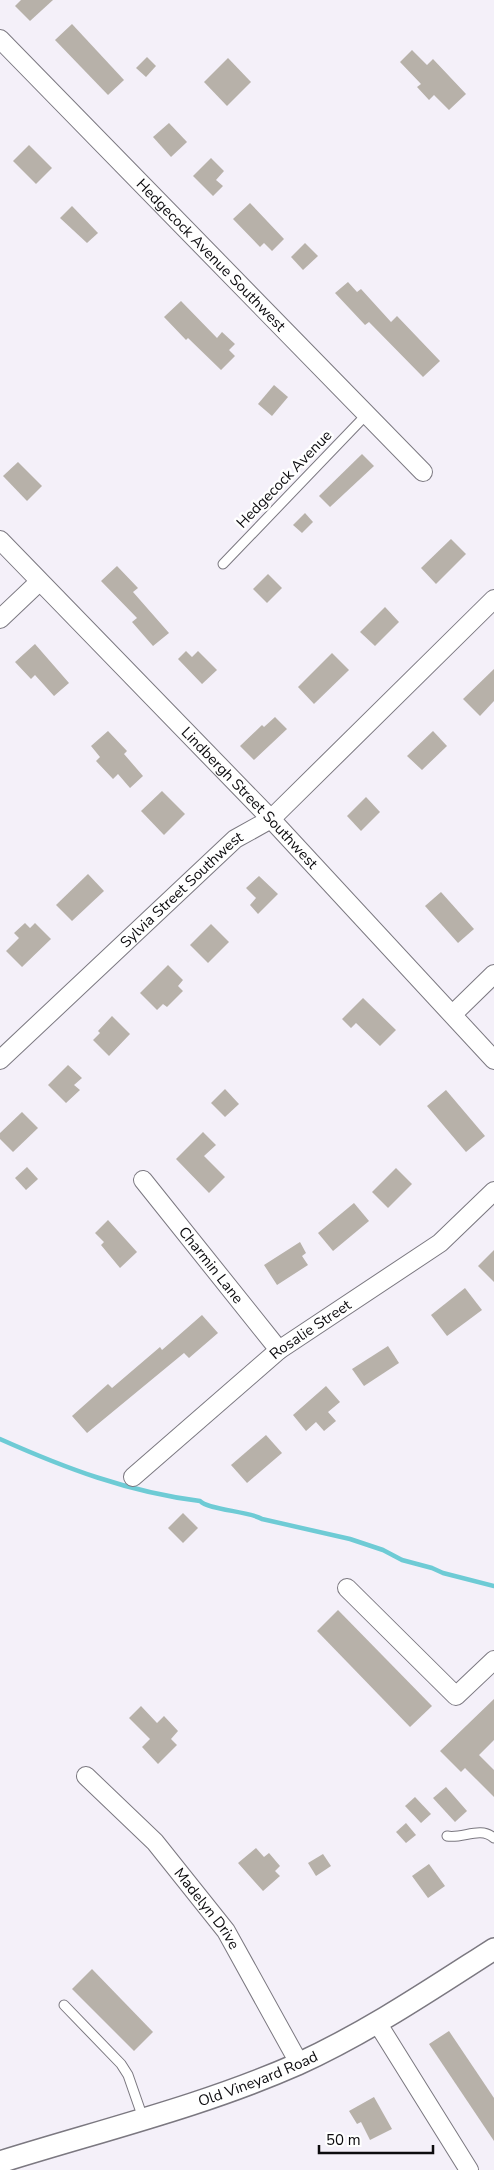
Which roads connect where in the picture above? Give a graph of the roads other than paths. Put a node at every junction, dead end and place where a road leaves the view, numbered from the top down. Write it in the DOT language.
graph roads {
  1 [pos="0,39"];
  2 [pos="367,414"];
  3 [pos="423,472"];
  4 [pos="0,540"];
  5 [pos="223,564"];
  6 [pos="39,582"];
  7 [pos="494,599"];
  8 [pos="0,619"];
  9 [pos="271,819"];
  10 [pos="494,974"];
  11 [pos="453,1014"];
  12 [pos="0,1060"];
  13 [pos="494,1060"];
  14 [pos="143,1180"];
  15 [pos="494,1191"];
  16 [pos="279,1350"];
  17 [pos="133,1477"];
  18 [pos="347,1588"];
  19 [pos="494,1660"];
  20 [pos="86,1776"];
  21 [pos="447,1836"];
  22 [pos="494,1838"];
  23 [pos="494,1949"];
  24 [pos="64,2005"];
  25 [pos="378,2024"];
  26 [pos="299,2063"];
  27 [pos="143,2118"];
  28 [pos="0,2162"];
  29 [pos="469,2170"];
  1 -- 2 [label="street, Hedgecock Avenue Southwest"];
  2 -- 3 [label="street, Hedgecock Avenue Southwest"];
  2 -- 5 [label="lane, Hedgecock Avenue"];
  4 -- 6 [label="street, Lindbergh Street Southwest"];
  6 -- 8 [label="street"];
  6 -- 9 [label="street, Lindbergh Street Southwest"];
  7 -- 9 [label="street, Sylvia Street Southwest"];
  9 -- 11 [label="street, Lindbergh Street Southwest"];
  9 -- 12 [label="street, Sylvia Street Southwest"];
  10 -- 11 [label="street"];
  11 -- 13 [label="street, Lindbergh Street Southwest"];
  14 -- 16 [label="street, Charmin Lane"];
  15 -- 16 [label="street, Rosalie Street"];
  16 -- 17 [label="street, Rosalie Street"];
  18 -- 19 [label="street"];
  20 -- 26 [label="street, Madelyn Drive"];
  21 -- 22 [label="lane"];
  23 -- 25 [label="street, Old Vineyard Road"];
  24 -- 27 [label="lane"];
  25 -- 26 [label="street, Old Vineyard Road"];
  25 -- 29 [label="street"];
  26 -- 27 [label="street, Old Vineyard Road"];
  27 -- 28 [label="street, Old Vineyard Road"];
}
